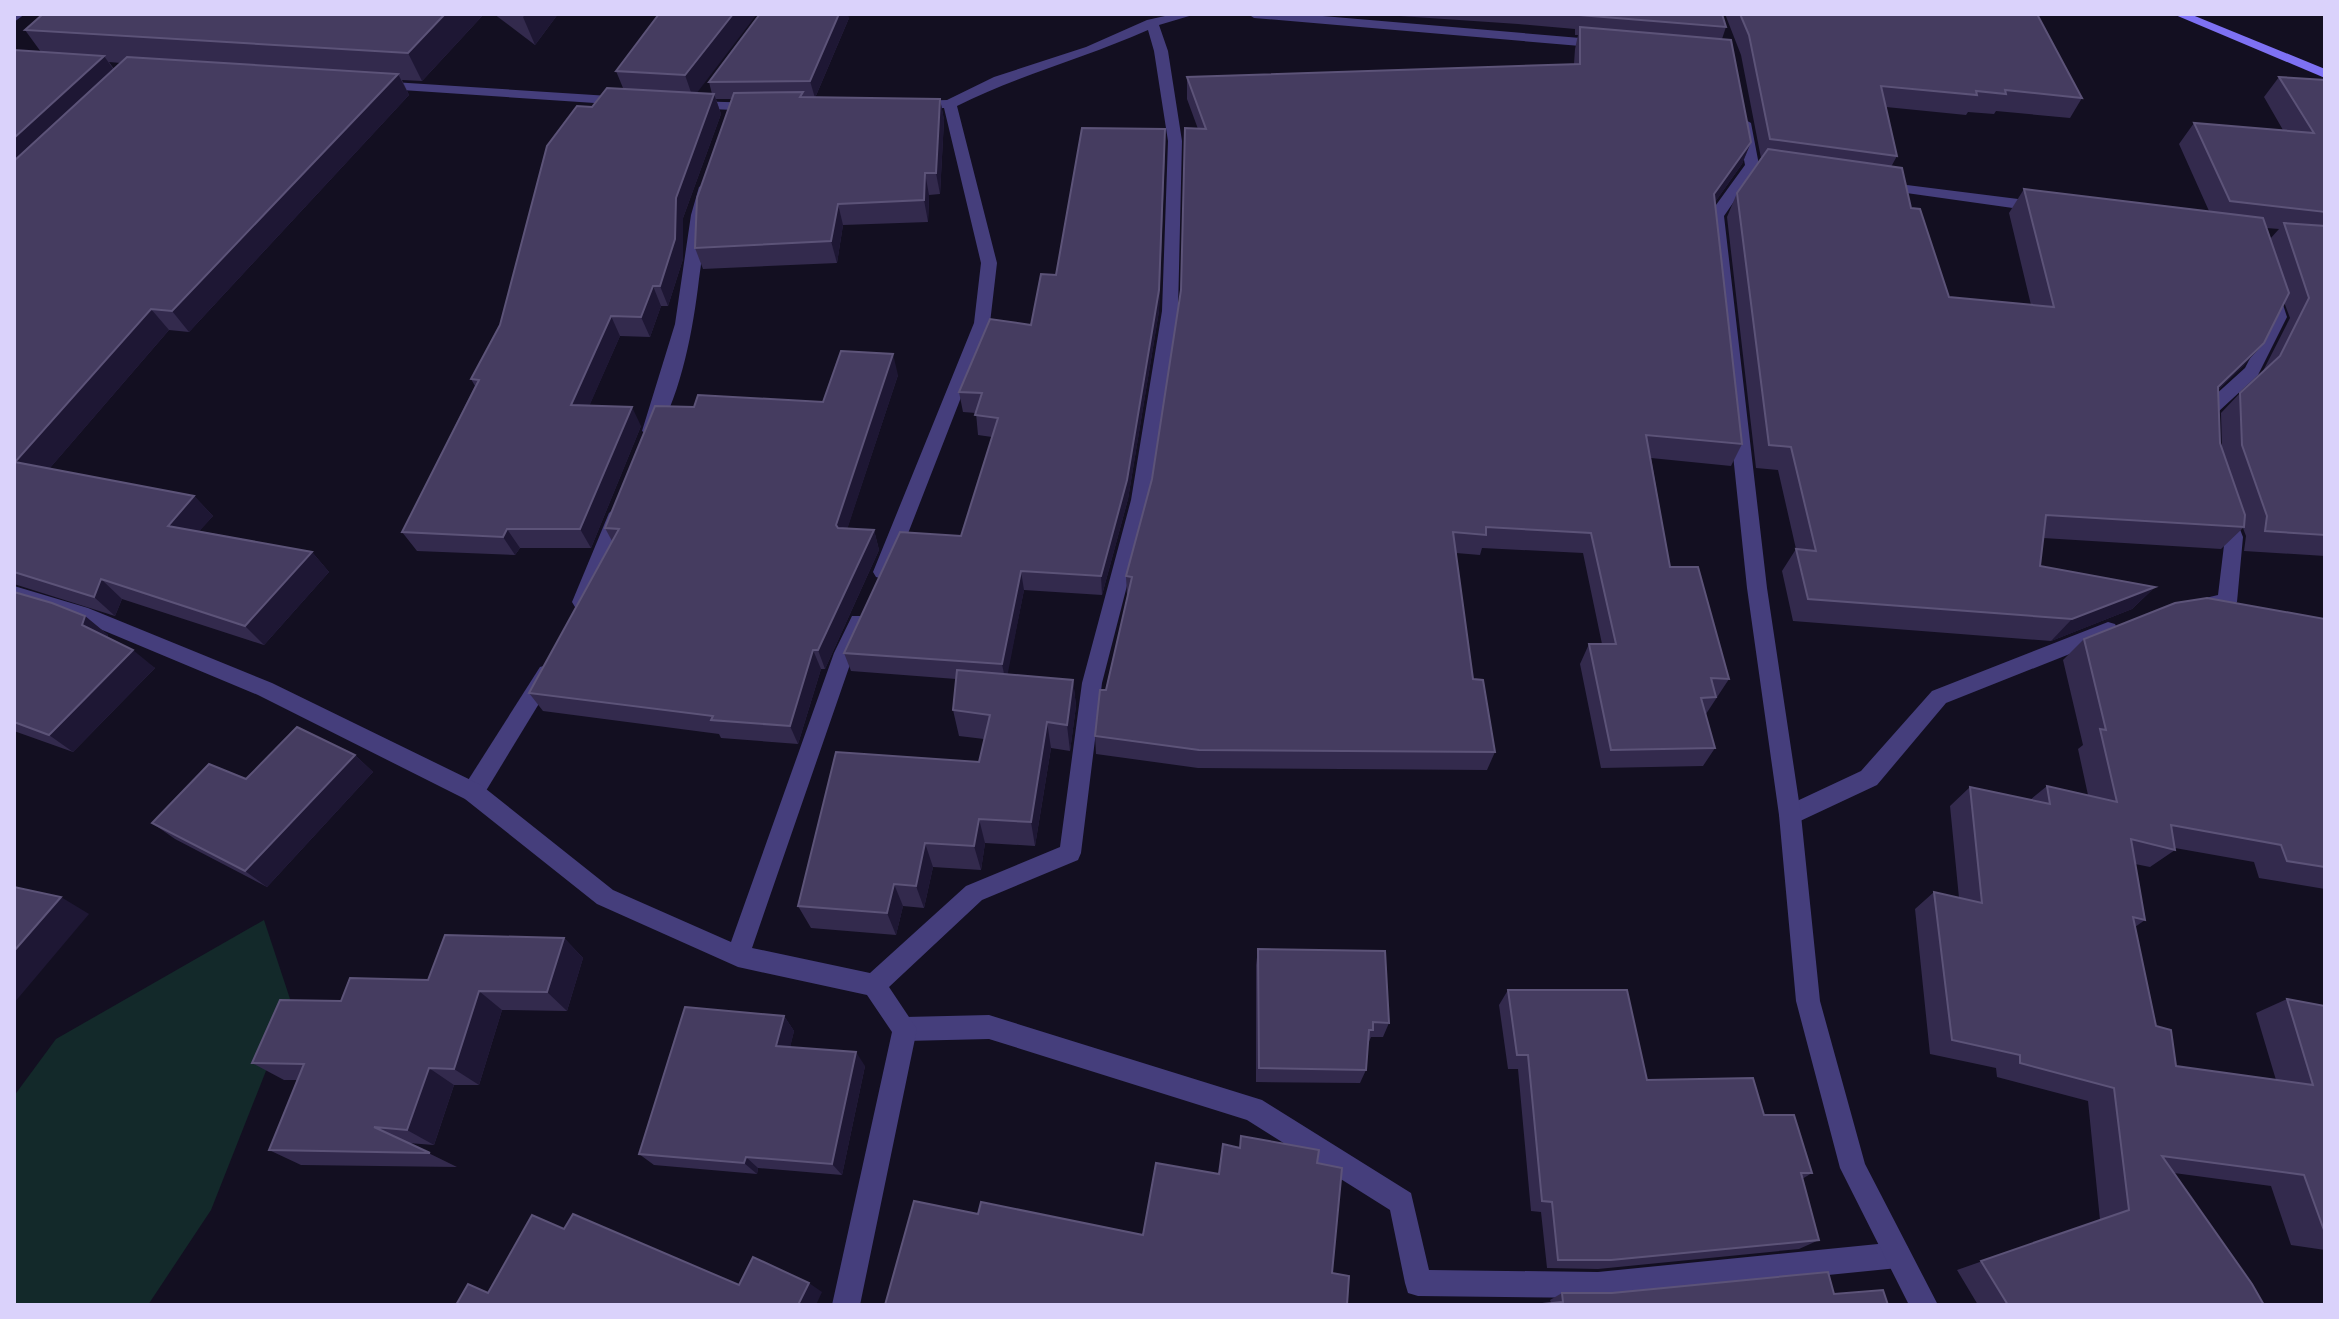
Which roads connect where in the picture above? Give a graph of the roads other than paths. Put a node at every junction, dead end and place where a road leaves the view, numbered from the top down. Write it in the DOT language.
graph roads {
  1 [pos="1190,14"];
  2 [pos="1254,14"];
  3 [pos="2179,14"];
  4 [pos="1152,23"];
  5 [pos="1624,46"];
  6 [pos="2325,74"];
  7 [pos="369,85"];
  8 [pos="634,102"];
  9 [pos="1740,103"];
  10 [pos="676,104"];
  11 [pos="950,104"];
  12 [pos="904,105"];
  13 [pos="779,107"];
  14 [pos="711,174"];
  15 [pos="1859,182"];
  16 [pos="2064,210"];
  17 [pos="2266,276"];
  18 [pos="2209,438"];
  19 [pos="644,447"];
  20 [pos="626,492"];
  21 [pos="2219,495"];
  22 [pos="14,594"];
  23 [pos="2181,609"];
  24 [pos="573,625"];
  25 [pos="2121,625"];
  26 [pos="560,652"];
  27 [pos="473,792"];
  28 [pos="1790,815"];
  29 [pos="738,956"];
  30 [pos="874,985"];
  31 [pos="905,1029"];
  32 [pos="1898,1255"];
  33 [pos="846,1305"];
  34 [pos="1924,1305"];
  1 -- 4 [label="street"];
  2 -- 5 [label="street"];
  3 -- 6 [label="main road"];
  4 -- 11 [label="street"];
  4 -- 30 [label="street"];
  7 -- 8 [label="street"];
  9 -- 28 [label="street"];
  10 -- 13 [label="street"];
  11 -- 12 [label="street"];
  11 -- 29 [label="street"];
  14 -- 19 [label="street"];
  15 -- 16 [label="street"];
  17 -- 18 [label="street"];
  20 -- 24 [label="street"];
  21 -- 23 [label="street"];
  22 -- 27 [label="street"];
  25 -- 28 [label="street"];
  26 -- 27 [label="street"];
  27 -- 29 [label="street"];
  28 -- 32 [label="street"];
  29 -- 30 [label="street"];
  30 -- 31 [label="street"];
  31 -- 32 [label="street"];
  31 -- 33 [label="street"];
  32 -- 34 [label="street"];
}
